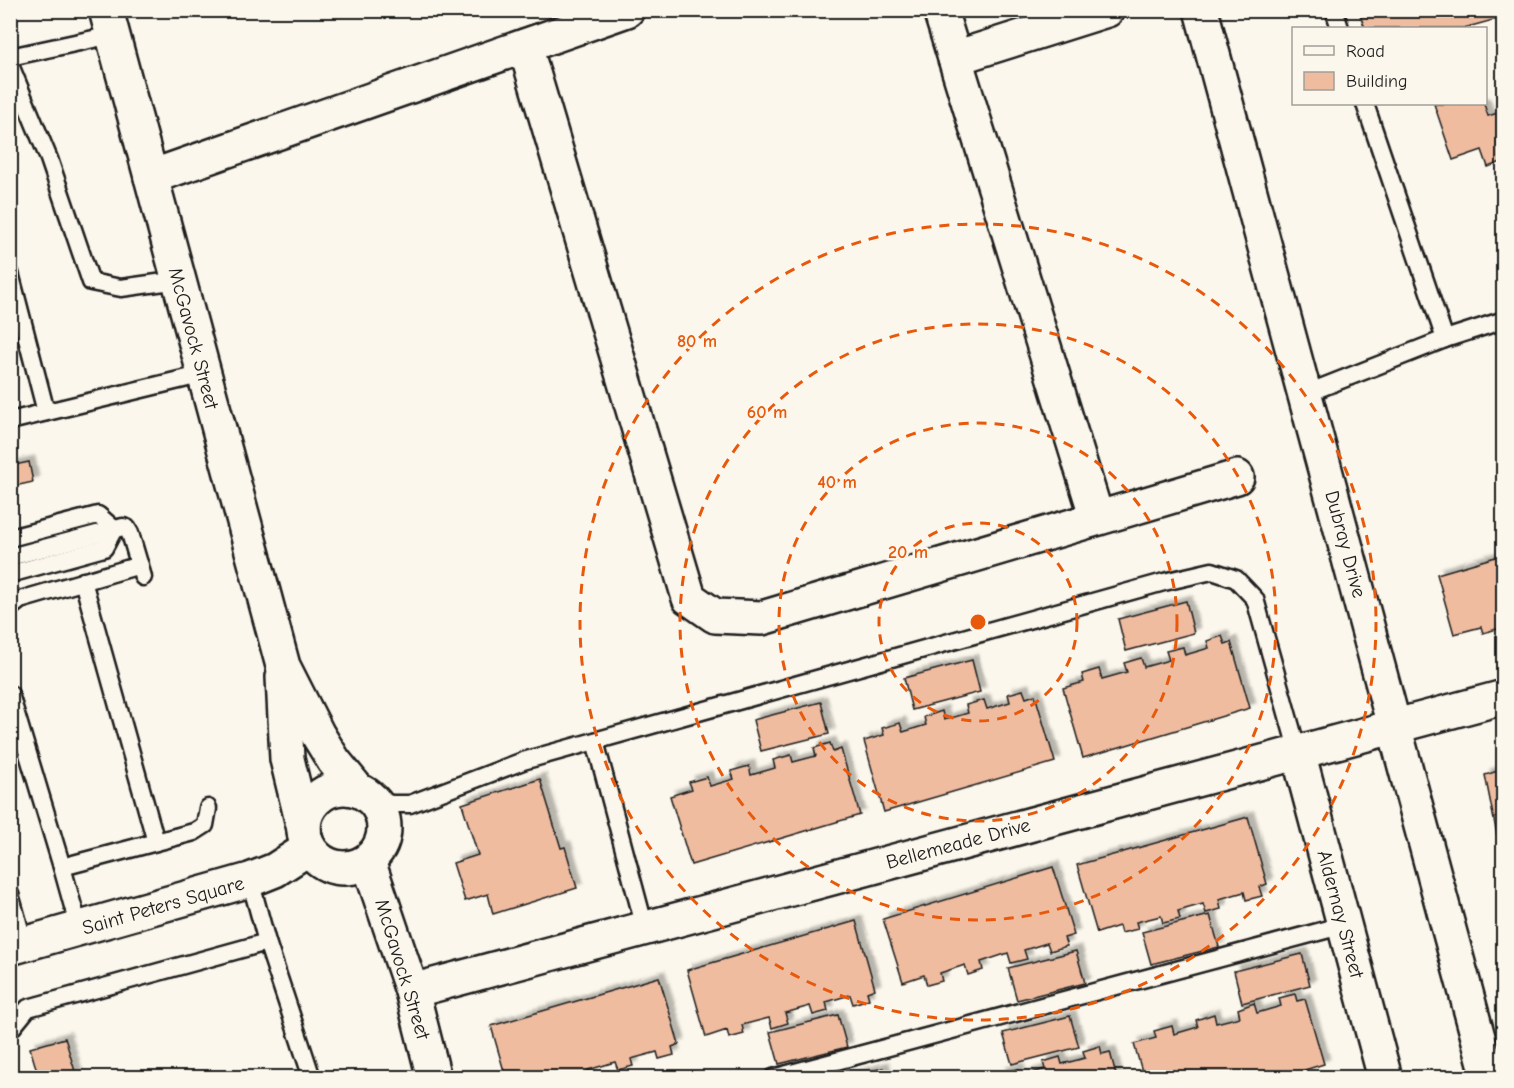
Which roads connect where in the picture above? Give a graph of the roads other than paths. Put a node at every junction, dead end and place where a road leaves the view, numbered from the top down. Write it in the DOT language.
graph roads {
  1 [pos="627,10"];
  2 [pos="940,10"];
  3 [pos="1107,10"];
  4 [pos="1201,10"];
  5 [pos="1334,10"];
  6 [pos="109,23"];
  7 [pos="1340,27"];
  8 [pos="525,46"];
  9 [pos="10,57"];
  10 [pos="955,58"];
  11 [pos="10,65"];
  12 [pos="1365,105"];
  13 [pos="151,177"];
  14 [pos="10,273"];
  15 [pos="179,280"];
  16 [pos="15,311"];
  17 [pos="1503,320"];
  18 [pos="1445,339"];
  19 [pos="204,374"];
  20 [pos="1305,394"];
  21 [pos="46,412"];
  22 [pos="10,421"];
  23 [pos="1237,477"];
  24 [pos="1097,518"];
  25 [pos="114,529"];
  26 [pos="10,538"];
  27 [pos="10,557"];
  28 [pos="10,574"];
  29 [pos="83,581"];
  30 [pos="10,608"];
  31 [pos="283,666"];
  32 [pos="10,694"];
  33 [pos="1503,696"];
  34 [pos="1395,726"];
  35 [pos="595,741"];
  36 [pos="1298,752"];
  37 [pos="366,795"];
  38 [pos="208,808"];
  39 [pos="306,839"];
  40 [pos="156,842"];
  41 [pos="368,861"];
  42 [pos="62,867"];
  43 [pos="250,880"];
  44 [pos="10,894"];
  45 [pos="1344,925"];
  46 [pos="79,928"];
  47 [pos="645,928"];
  48 [pos="267,942"];
  49 [pos="17,946"];
  50 [pos="412,991"];
  51 [pos="10,1030"];
  52 [pos="312,1077"];
  53 [pos="434,1077"];
  54 [pos="773,1077"];
  55 [pos="1385,1077"];
  56 [pos="1489,1077"];
  1 -- 8 [label="street"];
  2 -- 10 [label="street"];
  3 -- 10 [label="street"];
  4 -- 20 [label="street, Dubray Drive"];
  5 -- 7 [label="lane"];
  6 -- 9 [label="lane"];
  6 -- 13 [label="street, McGavock Street"];
  8 -- 13 [label="street"];
  8 -- 24 [label="street"];
  10 -- 24 [label="street"];
  11 -- 15 [label="lane"];
  12 -- 18 [label="lane"];
  13 -- 15 [label="street, McGavock Street"];
  14 -- 16 [label="lane"];
  15 -- 19 [label="street, McGavock Street"];
  16 -- 21 [label="lane"];
  17 -- 18 [label="lane"];
  18 -- 20 [label="lane"];
  19 -- 21 [label="lane"];
  19 -- 31 [label="street, McGavock Street"];
  20 -- 34 [label="street, Dubray Drive"];
  21 -- 22 [label="lane"];
  23 -- 24 [label="street"];
  25 -- 26 [label="lane"];
  25 -- 27 [label="lane"];
  25 -- 28 [label="lane"];
  25 -- 29 [label="lane"];
  29 -- 30 [label="lane"];
  29 -- 40 [label="lane"];
  31 -- 37 [label="street, McGavock Street"];
  31 -- 39 [label="street, McGavock Street"];
  32 -- 42 [label="lane"];
  33 -- 34 [label="street, Bellemeade Drive"];
  34 -- 36 [label="street, Bellemeade Drive"];
  34 -- 56 [label="street, Dubray Drive"];
  35 -- 36 [label="lane"];
  35 -- 37 [label="lane"];
  35 -- 47 [label="lane"];
  36 -- 45 [label="street, Aldernay Street"];
  36 -- 47 [label="street, Bellemeade Drive"];
  37 -- 39 [label="street"];
  37 -- 41 [label="street"];
  38 -- 40 [label="lane"];
  39 -- 41 [label="street"];
  39 -- 43 [label="street, Saint Peters Square"];
  40 -- 42 [label="lane"];
  41 -- 50 [label="street, McGavock Street"];
  42 -- 46 [label="lane"];
  43 -- 46 [label="street, Saint Peters Square"];
  43 -- 48 [label="lane"];
  44 -- 49 [label="lane"];
  45 -- 54 [label="lane"];
  45 -- 55 [label="street, Aldernay Street"];
  46 -- 49 [label="street, Saint Peters Square"];
  47 -- 50 [label="street, Bellemeade Drive"];
  48 -- 51 [label="lane"];
  48 -- 52 [label="lane"];
  50 -- 53 [label="street, McGavock Street"];
}
